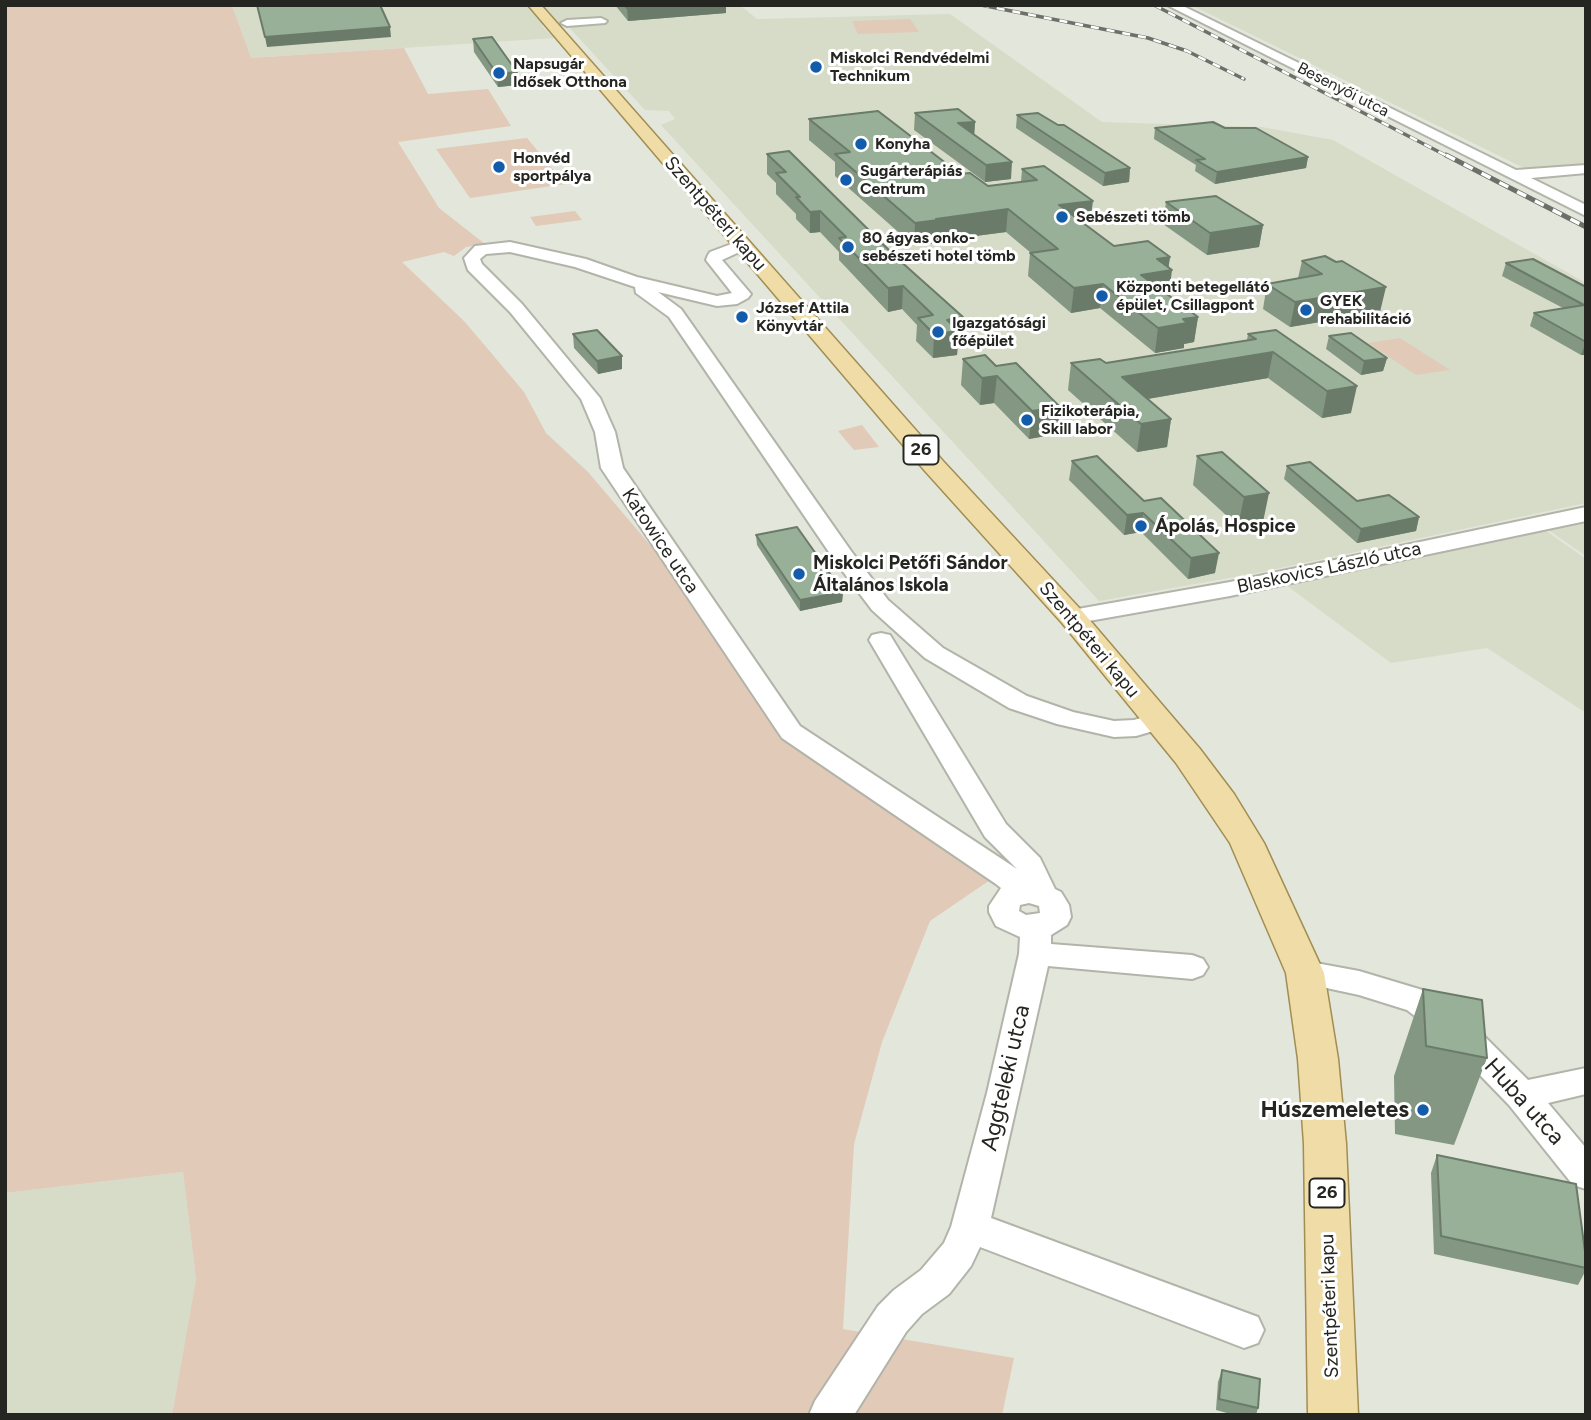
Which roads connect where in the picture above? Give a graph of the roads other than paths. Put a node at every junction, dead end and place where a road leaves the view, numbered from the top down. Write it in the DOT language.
graph roads {
  1 [pos="534,5"];
  2 [pos="1172,5"];
  3 [pos="601,21"];
  4 [pos="568,23"];
  5 [pos="1586,169"];
  6 [pos="1514,175"];
  7 [pos="1586,211"];
  8 [pos="742,245"];
  9 [pos="632,281"];
  10 [pos="683,294"];
  11 [pos="660,302"];
  12 [pos="1586,514"];
  13 [pos="1072,617"];
  14 [pos="881,640"];
  15 [pos="1158,721"];
  16 [pos="1035,917"];
  17 [pos="1192,967"];
  18 [pos="1305,973"];
  19 [pos="1586,1081"];
  20 [pos="1521,1095"];
  21 [pos="1586,1174"];
  22 [pos="970,1227"];
  23 [pos="1244,1330"];
  24 [pos="830,1415"];
  25 [pos="1333,1415"];
  1 -- 8 [label="main road, Szentpéteri kapu / 26"];
  2 -- 6 [label="street, Besenyői utca"];
  3 -- 4 [label="street"];
  5 -- 6 [label="street"];
  6 -- 7 [label="street, Besenyői utca"];
  8 -- 10 [label="street, Katowice utca"];
  8 -- 13 [label="main road, Szentpéteri kapu / 26"];
  9 -- 10 [label="street, Katowice utca"];
  9 -- 11 [label="street, Katowice utca"];
  9 -- 16 [label="street, Katowice utca"];
  10 -- 11 [label="street"];
  11 -- 15 [label="street, Katowice utca"];
  12 -- 13 [label="street, Blaskovics László utca"];
  13 -- 15 [label="main road, Szentpéteri kapu / 26"];
  14 -- 16 [label="street"];
  15 -- 18 [label="main road, Szentpéteri kapu / 26"];
  16 -- 17 [label="street"];
  16 -- 22 [label="street, Aggteleki utca"];
  18 -- 20 [label="street, Huba utca"];
  18 -- 25 [label="main road, Szentpéteri kapu / 26"];
  19 -- 20 [label="street"];
  20 -- 21 [label="street, Huba utca"];
  22 -- 23 [label="street"];
  22 -- 24 [label="street, Aggteleki utca"];
}
